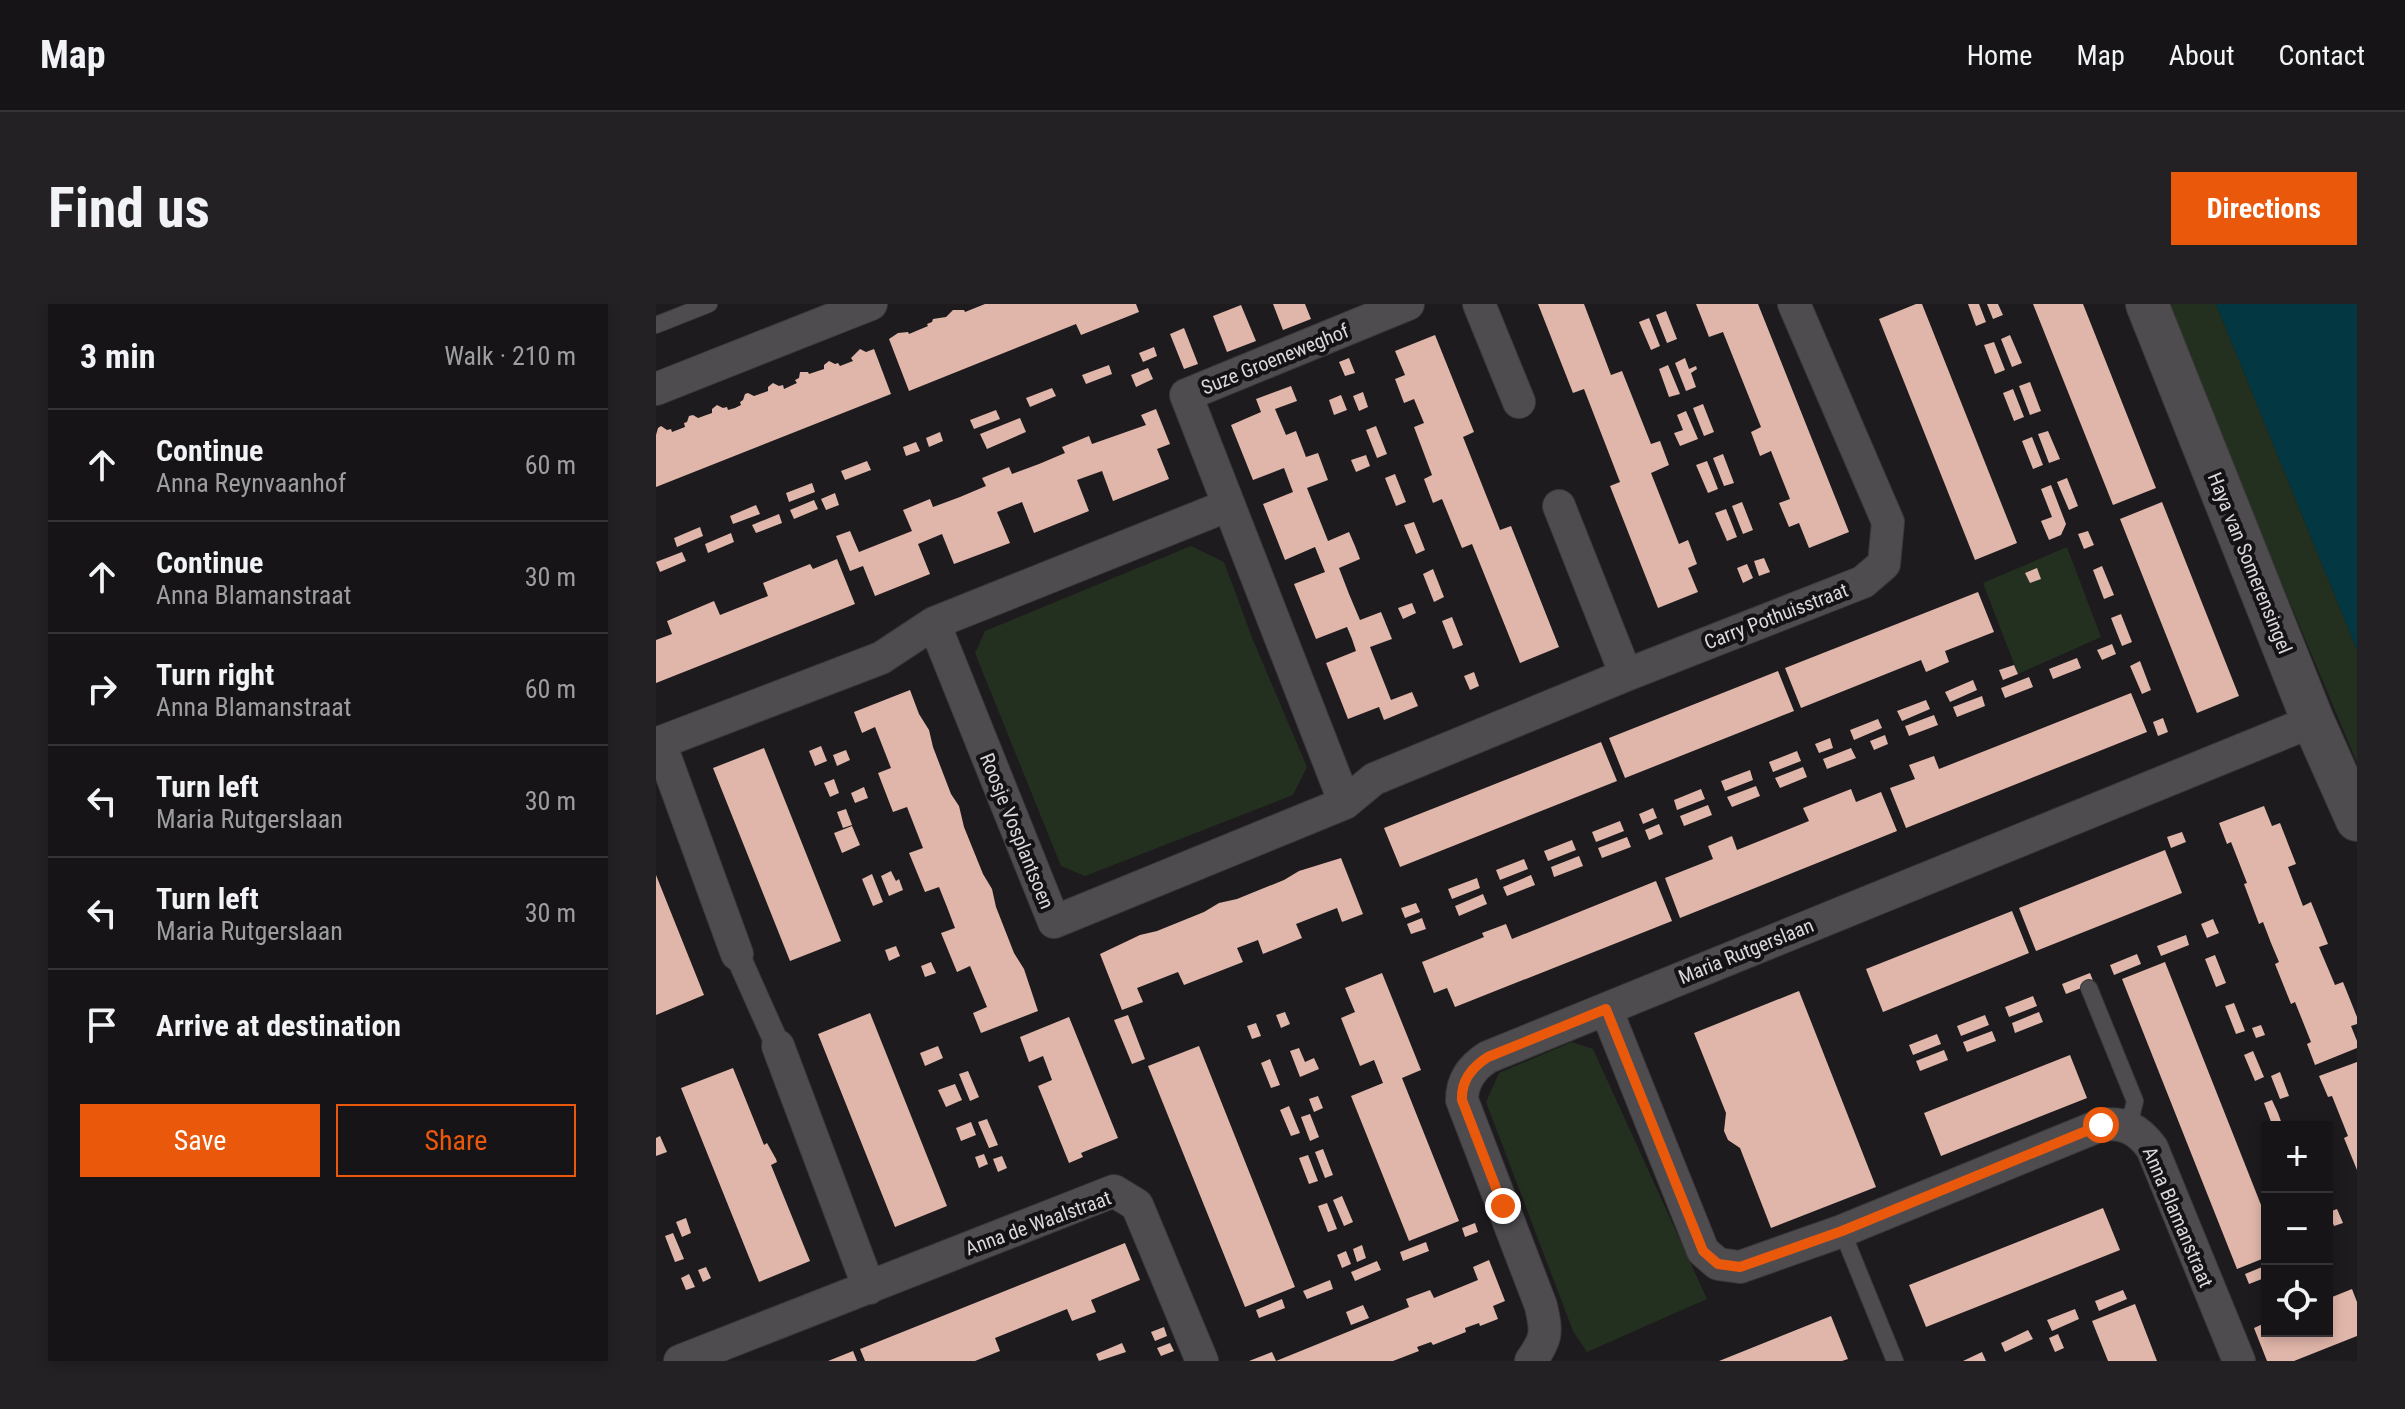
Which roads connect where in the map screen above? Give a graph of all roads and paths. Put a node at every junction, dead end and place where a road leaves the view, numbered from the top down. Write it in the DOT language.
graph roads {
  1 [pos="709,304"];
  2 [pos="871,304"];
  3 [pos="1408,304"];
  4 [pos="1479,304"];
  5 [pos="1794,304"];
  6 [pos="2147,304"];
  7 [pos="656,325"];
  8 [pos="656,389"];
  9 [pos="1519,402"];
  10 [pos="1229,505"];
  11 [pos="1559,506"];
  12 [pos="934,623"];
  13 [pos="1626,675"];
  14 [pos="2313,721"];
  15 [pos="658,744"];
  16 [pos="1345,803"];
  17 [pos="2357,820"];
  18 [pos="737,954"];
  19 [pos="2089,988"];
  20 [pos="1606,1009"];
  21 [pos="778,1046"];
  22 [pos="2129,1126"];
  23 [pos="1842,1231"];
  24 [pos="869,1288"];
  25 [pos="680,1361"];
  26 [pos="1202,1361"];
  27 [pos="1531,1361"];
  28 [pos="1895,1361"];
  29 [pos="2239,1361"];
  1 -- 7 [label="lane"];
  2 -- 8 [label="street"];
  3 -- 10 [label="street, Suze Groeneweghof"];
  4 -- 9 [label="street"];
  5 -- 13 [label="street, Carry Pothuisstraat"];
  6 -- 14 [label="street, Haya van Somerensingel"];
  10 -- 12 [label="street"];
  10 -- 16 [label="street"];
  11 -- 13 [label="street"];
  12 -- 15 [label="street"];
  12 -- 16 [label="street, Roosje Vosplantsoen"];
  13 -- 16 [label="street, Carry Pothuisstraat"];
  14 -- 17 [label="street, Haya van Somerensingel"];
  14 -- 20 [label="street, Maria Rutgerslaan"];
  15 -- 18 [label="street"];
  18 -- 21 [label="street"];
  19 -- 22 [label="lane, Anna Blamanstraat"];
  20 -- 23 [label="street"];
  20 -- 27 [label="street, Maria Rutgerslaan"];
  21 -- 24 [label="street"];
  22 -- 23 [label="street"];
  22 -- 29 [label="street, Anna Blamanstraat"];
  23 -- 28 [label="lane"];
  24 -- 25 [label="street, Anna de Waalstraat"];
  24 -- 26 [label="street, Anna de Waalstraat"];
}
